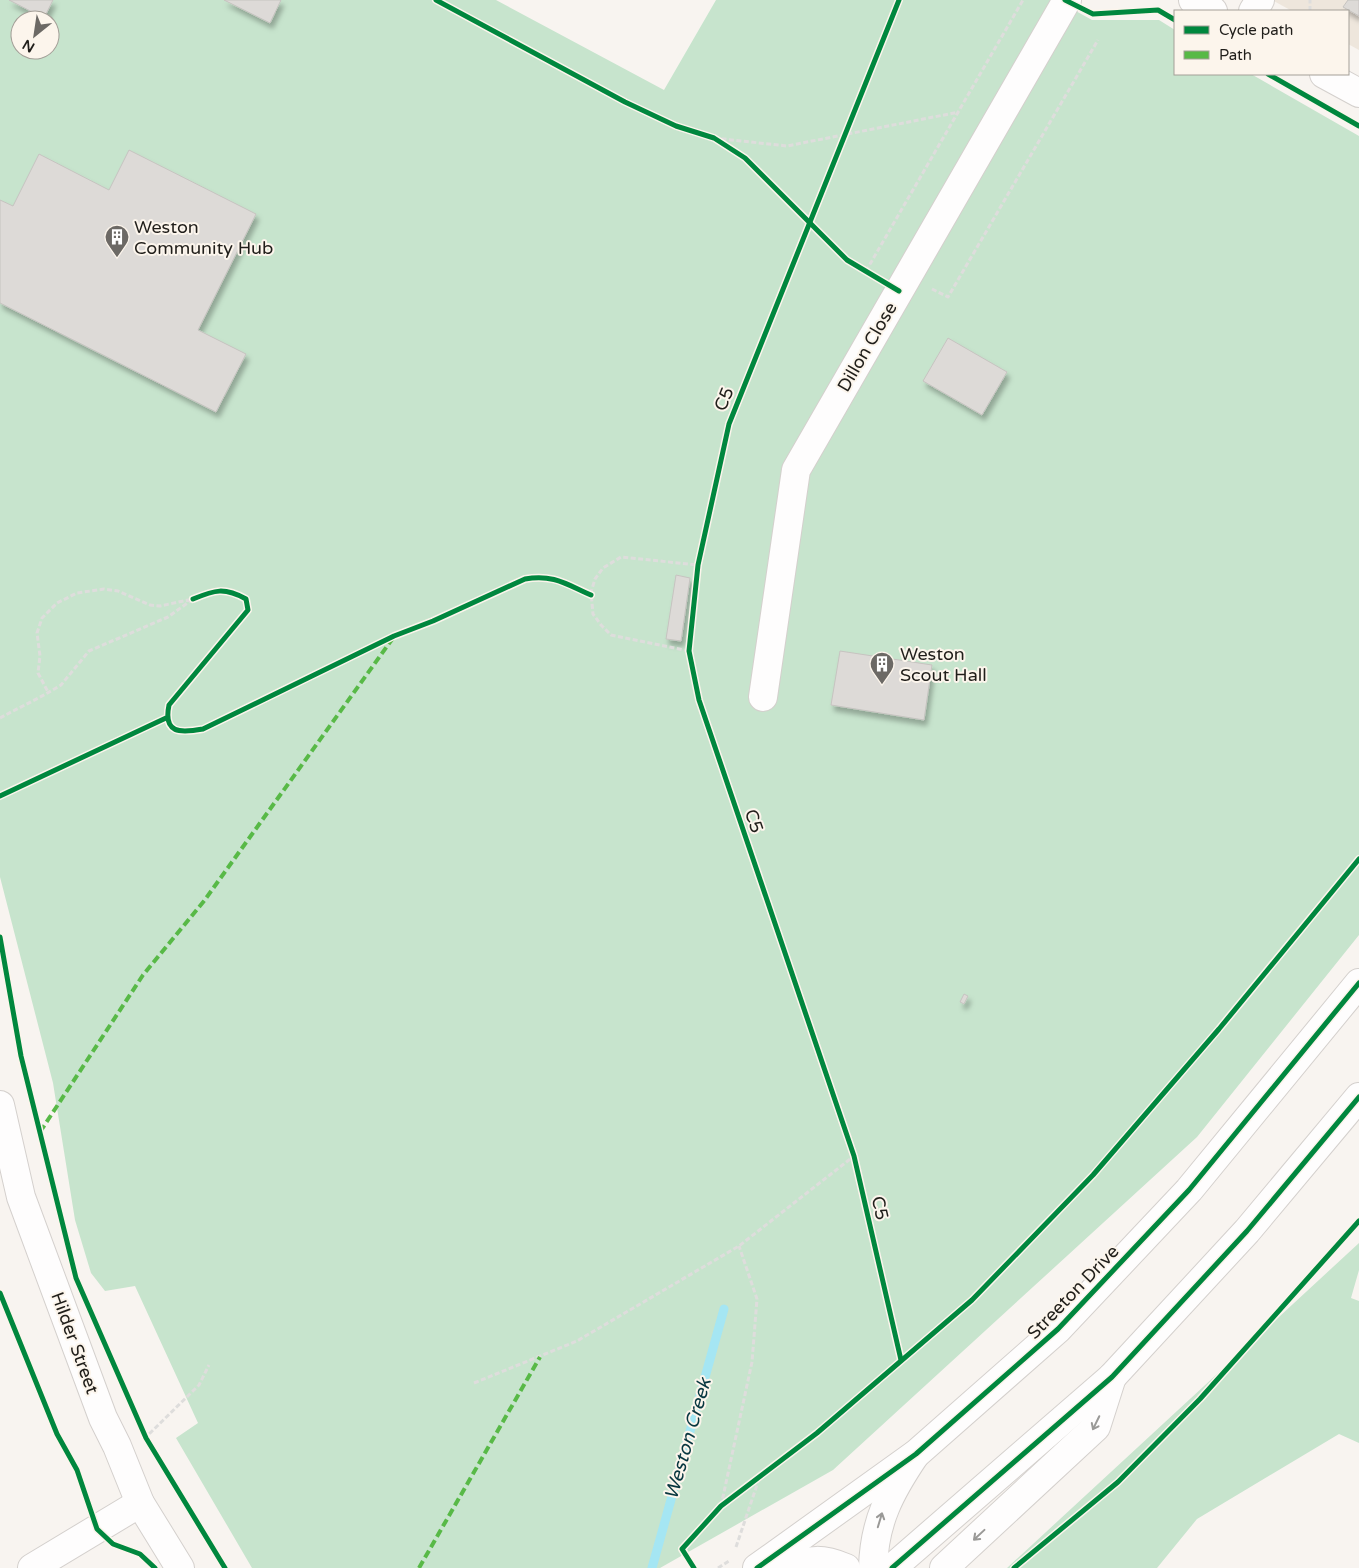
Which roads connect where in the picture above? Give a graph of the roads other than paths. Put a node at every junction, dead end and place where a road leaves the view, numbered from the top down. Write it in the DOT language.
graph roads {
  1 [pos="1067,0"];
  2 [pos="1193,0"];
  3 [pos="1211,10"];
  4 [pos="1326,75"];
  5 [pos="1359,93"];
  6 [pos="763,697"];
  7 [pos="1359,983"];
  8 [pos="1359,1097"];
  9 [pos="0,1105"];
  10 [pos="11,1200"];
  11 [pos="1112,1377"];
  12 [pos="916,1454"];
  13 [pos="140,1503"];
  14 [pos="745,1563"];
  15 [pos="32,1568"];
  16 [pos="180,1568"];
  17 [pos="787,1568"];
  18 [pos="846,1568"];
  19 [pos="873,1568"];
  20 [pos="892,1568"];
  21 [pos="944,1568"];
  1 -- 6 [label="main road, Dillon Close"];
  2 -- 3 [label="main road"];
  4 -- 5 [label="main road"];
  7 -- 12 [label="main road, Streeton Drive"];
  8 -- 11 [label="main road"];
  9 -- 10 [label="main road, Hilder Street"];
  10 -- 13 [label="main road, Hilder Street"];
  11 -- 20 [label="main road"];
  11 -- 21 [label="main road, one-way"];
  12 -- 14 [label="main road, Streeton Drive"];
  19 -- 12 [label="main road, one-way"];
  13 -- 15 [label="main road"];
  13 -- 16 [label="main road, Hilder Street"];
  17 -- 18 [label="main road"];
}
